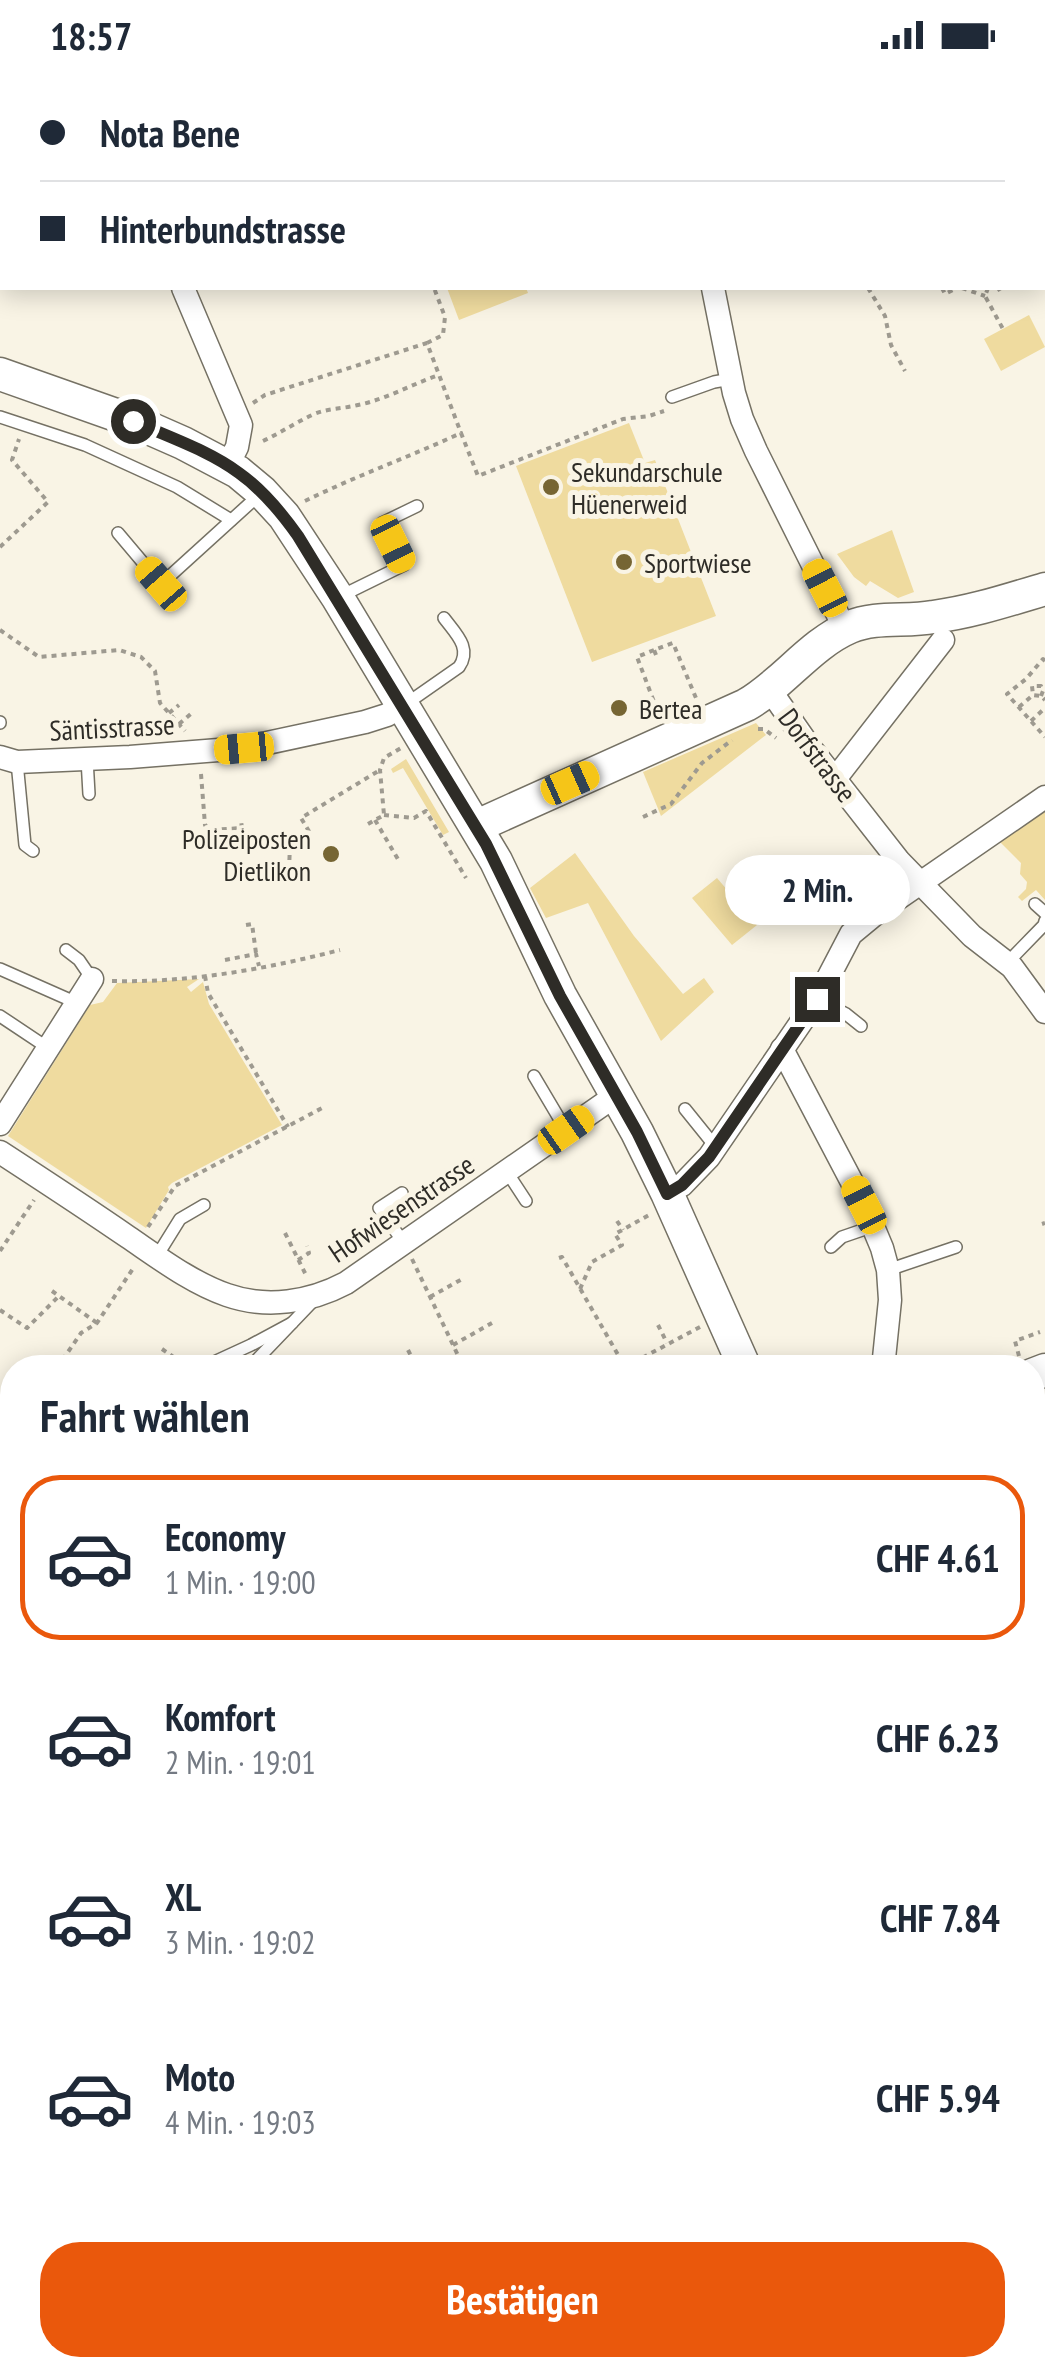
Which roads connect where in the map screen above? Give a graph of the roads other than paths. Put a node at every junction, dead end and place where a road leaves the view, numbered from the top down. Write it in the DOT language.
graph roads {
  1 [pos="183,290"];
  2 [pos="713,290"];
  3 [pos="0,374"];
  4 [pos="731,379"];
  5 [pos="672,398"];
  6 [pos="0,417"];
  7 [pos="228,466"];
  8 [pos="262,492"];
  9 [pos="417,506"];
  10 [pos="231,520"];
  11 [pos="118,534"];
  12 [pos="1045,588"];
  13 [pos="338,598"];
  14 [pos="444,618"];
  15 [pos="845,629"];
  16 [pos="943,640"];
  17 [pos="770,690"];
  18 [pos="402,706"];
  19 [pos="8,759"];
  20 [pos="86,759"];
  21 [pos="835,780"];
  22 [pos="89,794"];
  23 [pos="1045,797"];
  24 [pos="476,826"];
  25 [pos="33,851"];
  26 [pos="920,884"];
  27 [pos="1035,904"];
  28 [pos="1045,917"];
  29 [pos="66,950"];
  30 [pos="1007,963"];
  31 [pos="0,969"];
  32 [pos="92,979"];
  33 [pos="817,999"];
  34 [pos="77,1002"];
  35 [pos="1045,1012"];
  36 [pos="0,1016"];
  37 [pos="860,1026"];
  38 [pos="48,1048"];
  39 [pos="782,1049"];
  40 [pos="534,1076"];
  41 [pos="615,1096"];
  42 [pos="685,1109"];
  43 [pos="0,1124"];
  44 [pos="566,1130"];
  45 [pos="718,1145"];
  46 [pos="0,1152"];
  47 [pos="506,1172"];
  48 [pos="402,1193"];
  49 [pos="526,1201"];
  50 [pos="663,1202"];
  51 [pos="204,1205"];
  52 [pos="874,1226"];
  53 [pos="404,1243"];
  54 [pos="830,1247"];
  55 [pos="956,1247"];
  56 [pos="148,1258"];
  57 [pos="888,1270"];
  58 [pos="314,1290"];
  59 [pos="292,1323"];
  60 [pos="251,1345"];
  61 [pos="229,1355"];
  62 [pos="237,1355"];
  63 [pos="261,1355"];
  64 [pos="739,1355"];
  65 [pos="885,1355"];
  1 -- 7 [label="street"];
  2 -- 4 [label="street"];
  3 -- 7 [label="street"];
  4 -- 5 [label="lane"];
  4 -- 15 [label="street"];
  6 -- 10 [label="lane"];
  7 -- 8 [label="street"];
  8 -- 10 [label="lane"];
  8 -- 13 [label="street"];
  9 -- 13 [label="lane"];
  10 -- 11 [label="lane"];
  12 -- 15 [label="street"];
  13 -- 18 [label="street"];
  14 -- 18 [label="lane"];
  15 -- 17 [label="street"];
  16 -- 21 [label="street"];
  17 -- 21 [label="street, Dorfstrasse"];
  17 -- 24 [label="street, Dorfstrasse"];
  18 -- 20 [label="street, Säntisstrasse"];
  18 -- 24 [label="street"];
  19 -- 20 [label="street, Säntisstrasse"];
  19 -- 25 [label="lane"];
  20 -- 22 [label="lane"];
  21 -- 26 [label="street, Dorfstrasse"];
  23 -- 26 [label="street"];
  24 -- 41 [label="street"];
  26 -- 30 [label="street, Dorfstrasse"];
  26 -- 33 [label="street"];
  27 -- 28 [label="lane"];
  28 -- 30 [label="lane"];
  29 -- 32 [label="lane"];
  30 -- 35 [label="street, Dorfstrasse"];
  31 -- 34 [label="lane"];
  32 -- 34 [label="street"];
  33 -- 37 [label="lane"];
  33 -- 39 [label="street"];
  34 -- 38 [label="street"];
  36 -- 38 [label="lane"];
  38 -- 43 [label="street"];
  39 -- 45 [label="street"];
  39 -- 52 [label="street"];
  40 -- 44 [label="lane"];
  41 -- 44 [label="street, Hofwiesenstrasse"];
  41 -- 50 [label="street"];
  42 -- 45 [label="lane"];
  44 -- 47 [label="street, Hofwiesenstrasse"];
  45 -- 50 [label="street"];
  46 -- 56 [label="street, Hofwiesenstrasse"];
  47 -- 49 [label="lane"];
  47 -- 53 [label="street, Hofwiesenstrasse"];
  48 -- 53 [label="lane"];
  50 -- 64 [label="street"];
  51 -- 56 [label="lane"];
  52 -- 54 [label="lane"];
  52 -- 57 [label="street"];
  53 -- 58 [label="street, Hofwiesenstrasse"];
  55 -- 57 [label="lane"];
  56 -- 58 [label="street, Hofwiesenstrasse"];
  57 -- 65 [label="street"];
  58 -- 59 [label="lane"];
  59 -- 60 [label="lane"];
  59 -- 63 [label="lane"];
  60 -- 61 [label="lane"];
  60 -- 62 [label="lane"];
}
